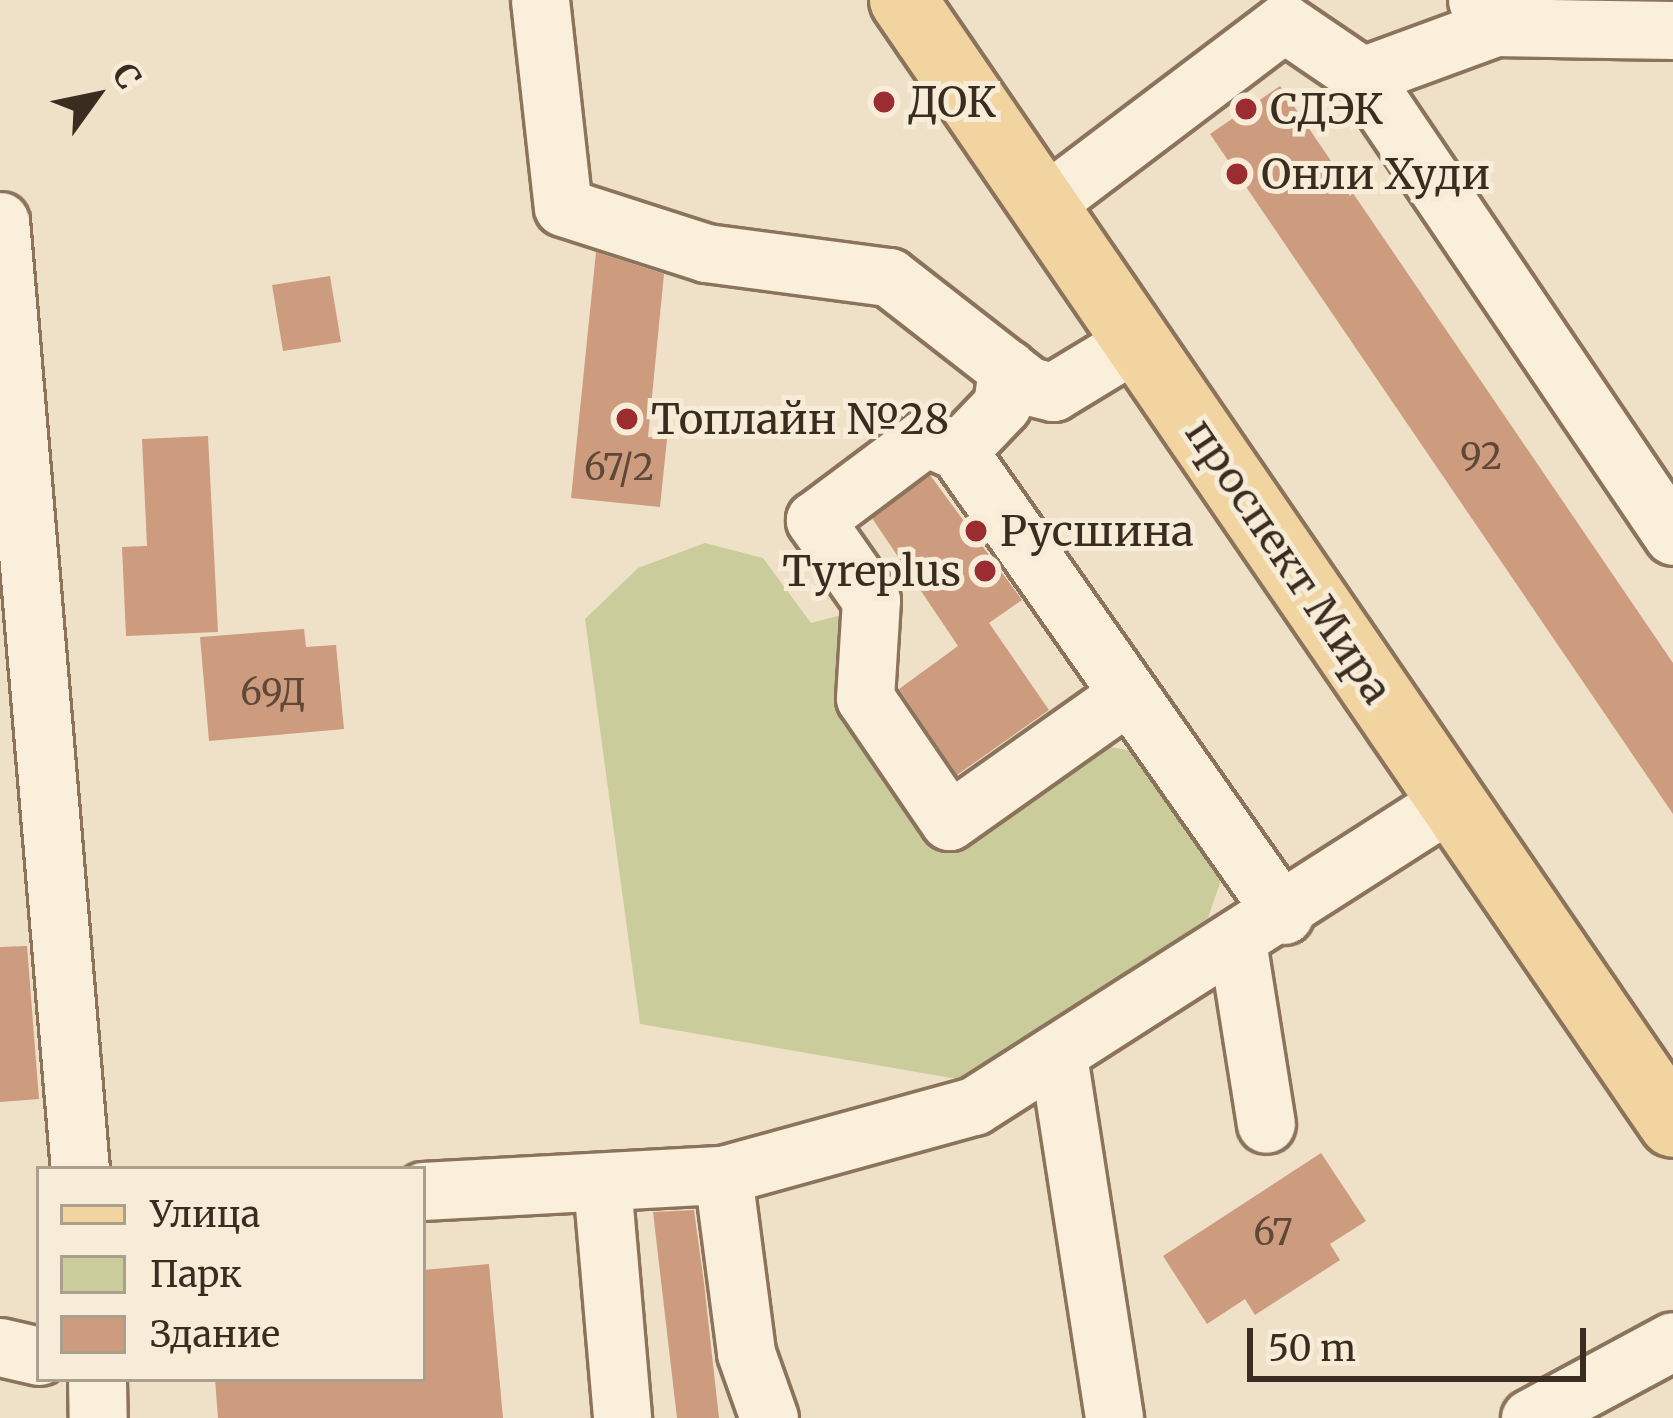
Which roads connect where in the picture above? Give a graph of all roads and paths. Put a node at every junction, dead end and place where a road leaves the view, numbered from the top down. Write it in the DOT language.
graph roads {
  1 [pos="540,0"];
  2 [pos="903,0"];
  3 [pos="1276,11"];
  4 [pos="1486,14"];
  5 [pos="1673,30"];
  6 [pos="1362,76"];
  7 [pos="1047,202"];
  8 [pos="0,221"];
  9 [pos="1139,340"];
  10 [pos="1007,368"];
  11 [pos="958,451"];
  12 [pos="1673,536"];
  13 [pos="1123,698"];
  14 [pos="1451,801"];
  15 [pos="1260,928"];
  16 [pos="1058,1062"];
  17 [pos="1266,1124"];
  18 [pos="1673,1124"];
  19 [pos="80,1166"];
  20 [pos="724,1175"];
  21 [pos="602,1183"];
  22 [pos="426,1191"];
  23 [pos="1673,1341"];
  24 [pos="0,1347"];
  25 [pos="36,1355"];
  26 [pos="97,1382"];
  27 [pos="98,1418"];
  28 [pos="622,1418"];
  29 [pos="769,1418"];
  30 [pos="1114,1418"];
  31 [pos="1530,1418"];
  1 -- 10 [label="lane"];
  2 -- 7 [label="main road, проспект Мира"];
  3 -- 6 [label="lane"];
  3 -- 7 [label="lane"];
  4 -- 5 [label="lane"];
  4 -- 6 [label="lane"];
  6 -- 12 [label="lane"];
  7 -- 9 [label="main road, проспект Мира"];
  8 -- 19 [label="lane"];
  9 -- 10 [label="lane"];
  9 -- 14 [label="main road, проспект Мира"];
  10 -- 11 [label="lane"];
  11 -- 13 [label="lane"];
  11 -- 13 [label="lane"];
  13 -- 15 [label="lane"];
  14 -- 15 [label="lane"];
  14 -- 18 [label="main road, проспект Мира"];
  15 -- 16 [label="lane"];
  15 -- 17 [label="lane"];
  16 -- 20 [label="lane"];
  16 -- 30 [label="lane"];
  20 -- 21 [label="lane"];
  20 -- 29 [label="lane"];
  21 -- 22 [label="lane"];
  21 -- 28 [label="lane"];
  23 -- 31 [label="lane"];
  24 -- 25 [label="lane"];
  26 -- 27 [label="lane"];
}
